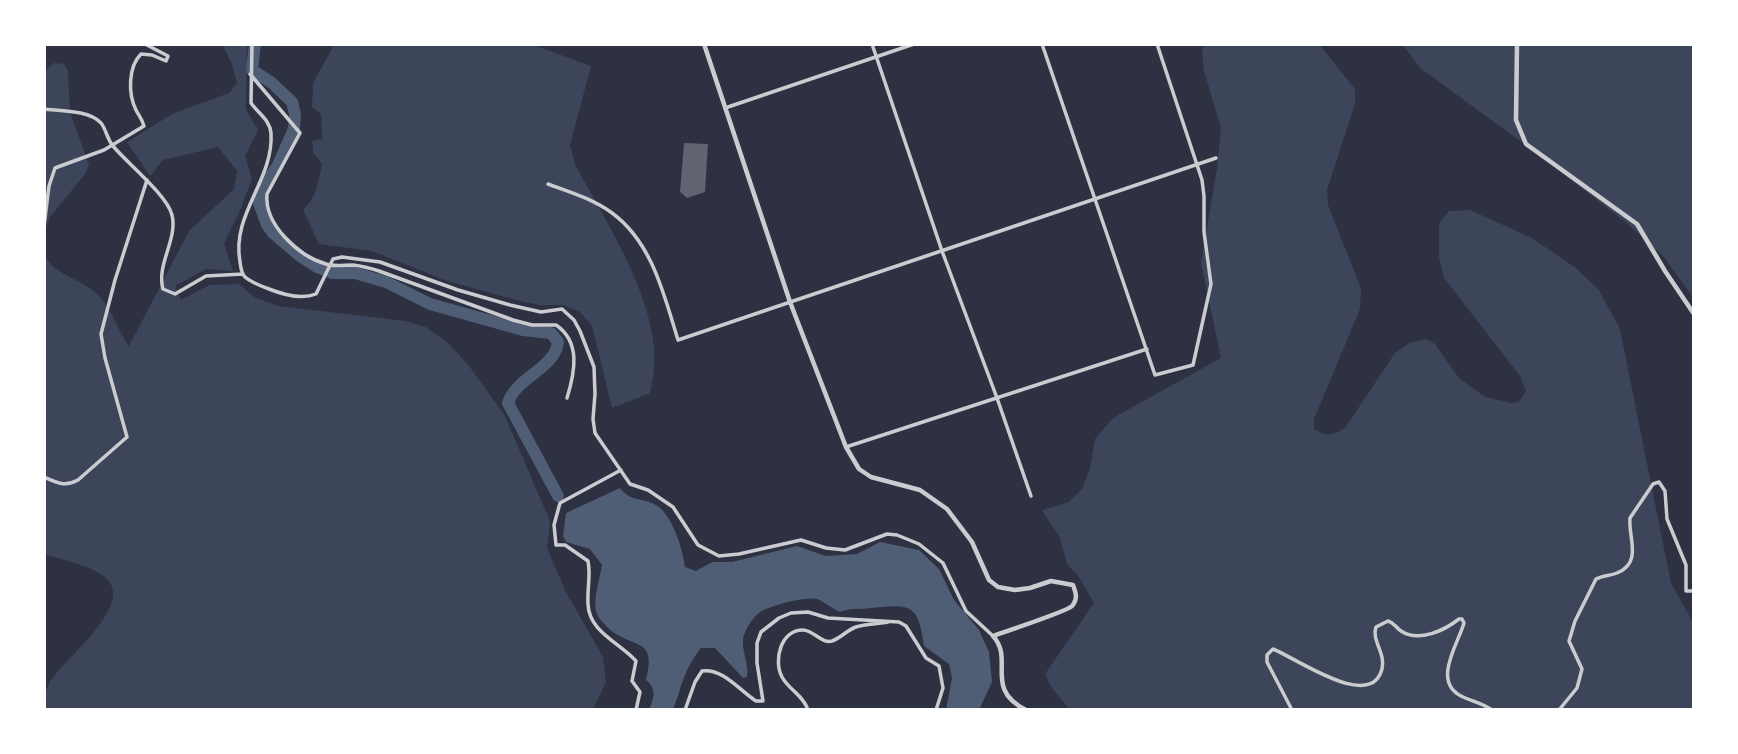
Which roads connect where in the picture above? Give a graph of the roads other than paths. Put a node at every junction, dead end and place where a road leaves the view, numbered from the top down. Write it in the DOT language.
graph roads {
  1 [pos="145,44"];
  2 [pos="252,44"];
  3 [pos="704,44"];
  4 [pos="873,44"];
  5 [pos="914,44"];
  6 [pos="1042,44"];
  7 [pos="1157,44"];
  8 [pos="1517,44"];
  9 [pos="877,57"];
  10 [pos="250,74"];
  11 [pos="725,108"];
  12 [pos="44,109"];
  13 [pos="112,145"];
  14 [pos="1216,158"];
  15 [pos="1198,164"];
  16 [pos="147,180"];
  17 [pos="548,184"];
  18 [pos="1095,198"];
  19 [pos="44,226"];
  20 [pos="942,251"];
  21 [pos="243,274"];
  22 [pos="790,302"];
  23 [pos="1694,314"];
  24 [pos="1147,349"];
  25 [pos="567,398"];
  26 [pos="998,398"];
  27 [pos="846,447"];
  28 [pos="621,470"];
  29 [pos="44,477"];
  30 [pos="1031,496"];
  31 [pos="1694,591"];
  32 [pos="893,621"];
  33 [pos="993,636"];
  34 [pos="636,710"];
  35 [pos="685,710"];
  36 [pos="808,710"];
  37 [pos="936,710"];
  38 [pos="1026,710"];
  39 [pos="1292,710"];
  40 [pos="1492,710"];
  41 [pos="1559,710"];
  1 -- 13 [label="street"];
  2 -- 10 [label="street"];
  3 -- 11 [label="street"];
  4 -- 9 [label="street"];
  5 -- 9 [label="street"];
  6 -- 18 [label="street"];
  7 -- 15 [label="street"];
  8 -- 23 [label="street"];
  9 -- 11 [label="street"];
  9 -- 20 [label="street"];
  10 -- 21 [label="street"];
  10 -- 25 [label="street"];
  11 -- 22 [label="street"];
  12 -- 13 [label="street"];
  13 -- 16 [label="street"];
  13 -- 19 [label="street"];
  14 -- 15 [label="street"];
  15 -- 18 [label="street"];
  15 -- 24 [label="street"];
  16 -- 21 [label="street"];
  16 -- 29 [label="street"];
  17 -- 22 [label="street"];
  18 -- 20 [label="street"];
  18 -- 24 [label="street"];
  20 -- 22 [label="street"];
  20 -- 26 [label="street"];
  21 -- 28 [label="street"];
  22 -- 27 [label="street"];
  24 -- 26 [label="street"];
  26 -- 27 [label="street"];
  26 -- 30 [label="street"];
  27 -- 33 [label="street"];
  28 -- 33 [label="street"];
  28 -- 34 [label="street"];
  31 -- 41 [label="street"];
  32 -- 35 [label="street"];
  32 -- 36 [label="street"];
  32 -- 37 [label="street"];
  33 -- 38 [label="street"];
  39 -- 40 [label="street"];
}
